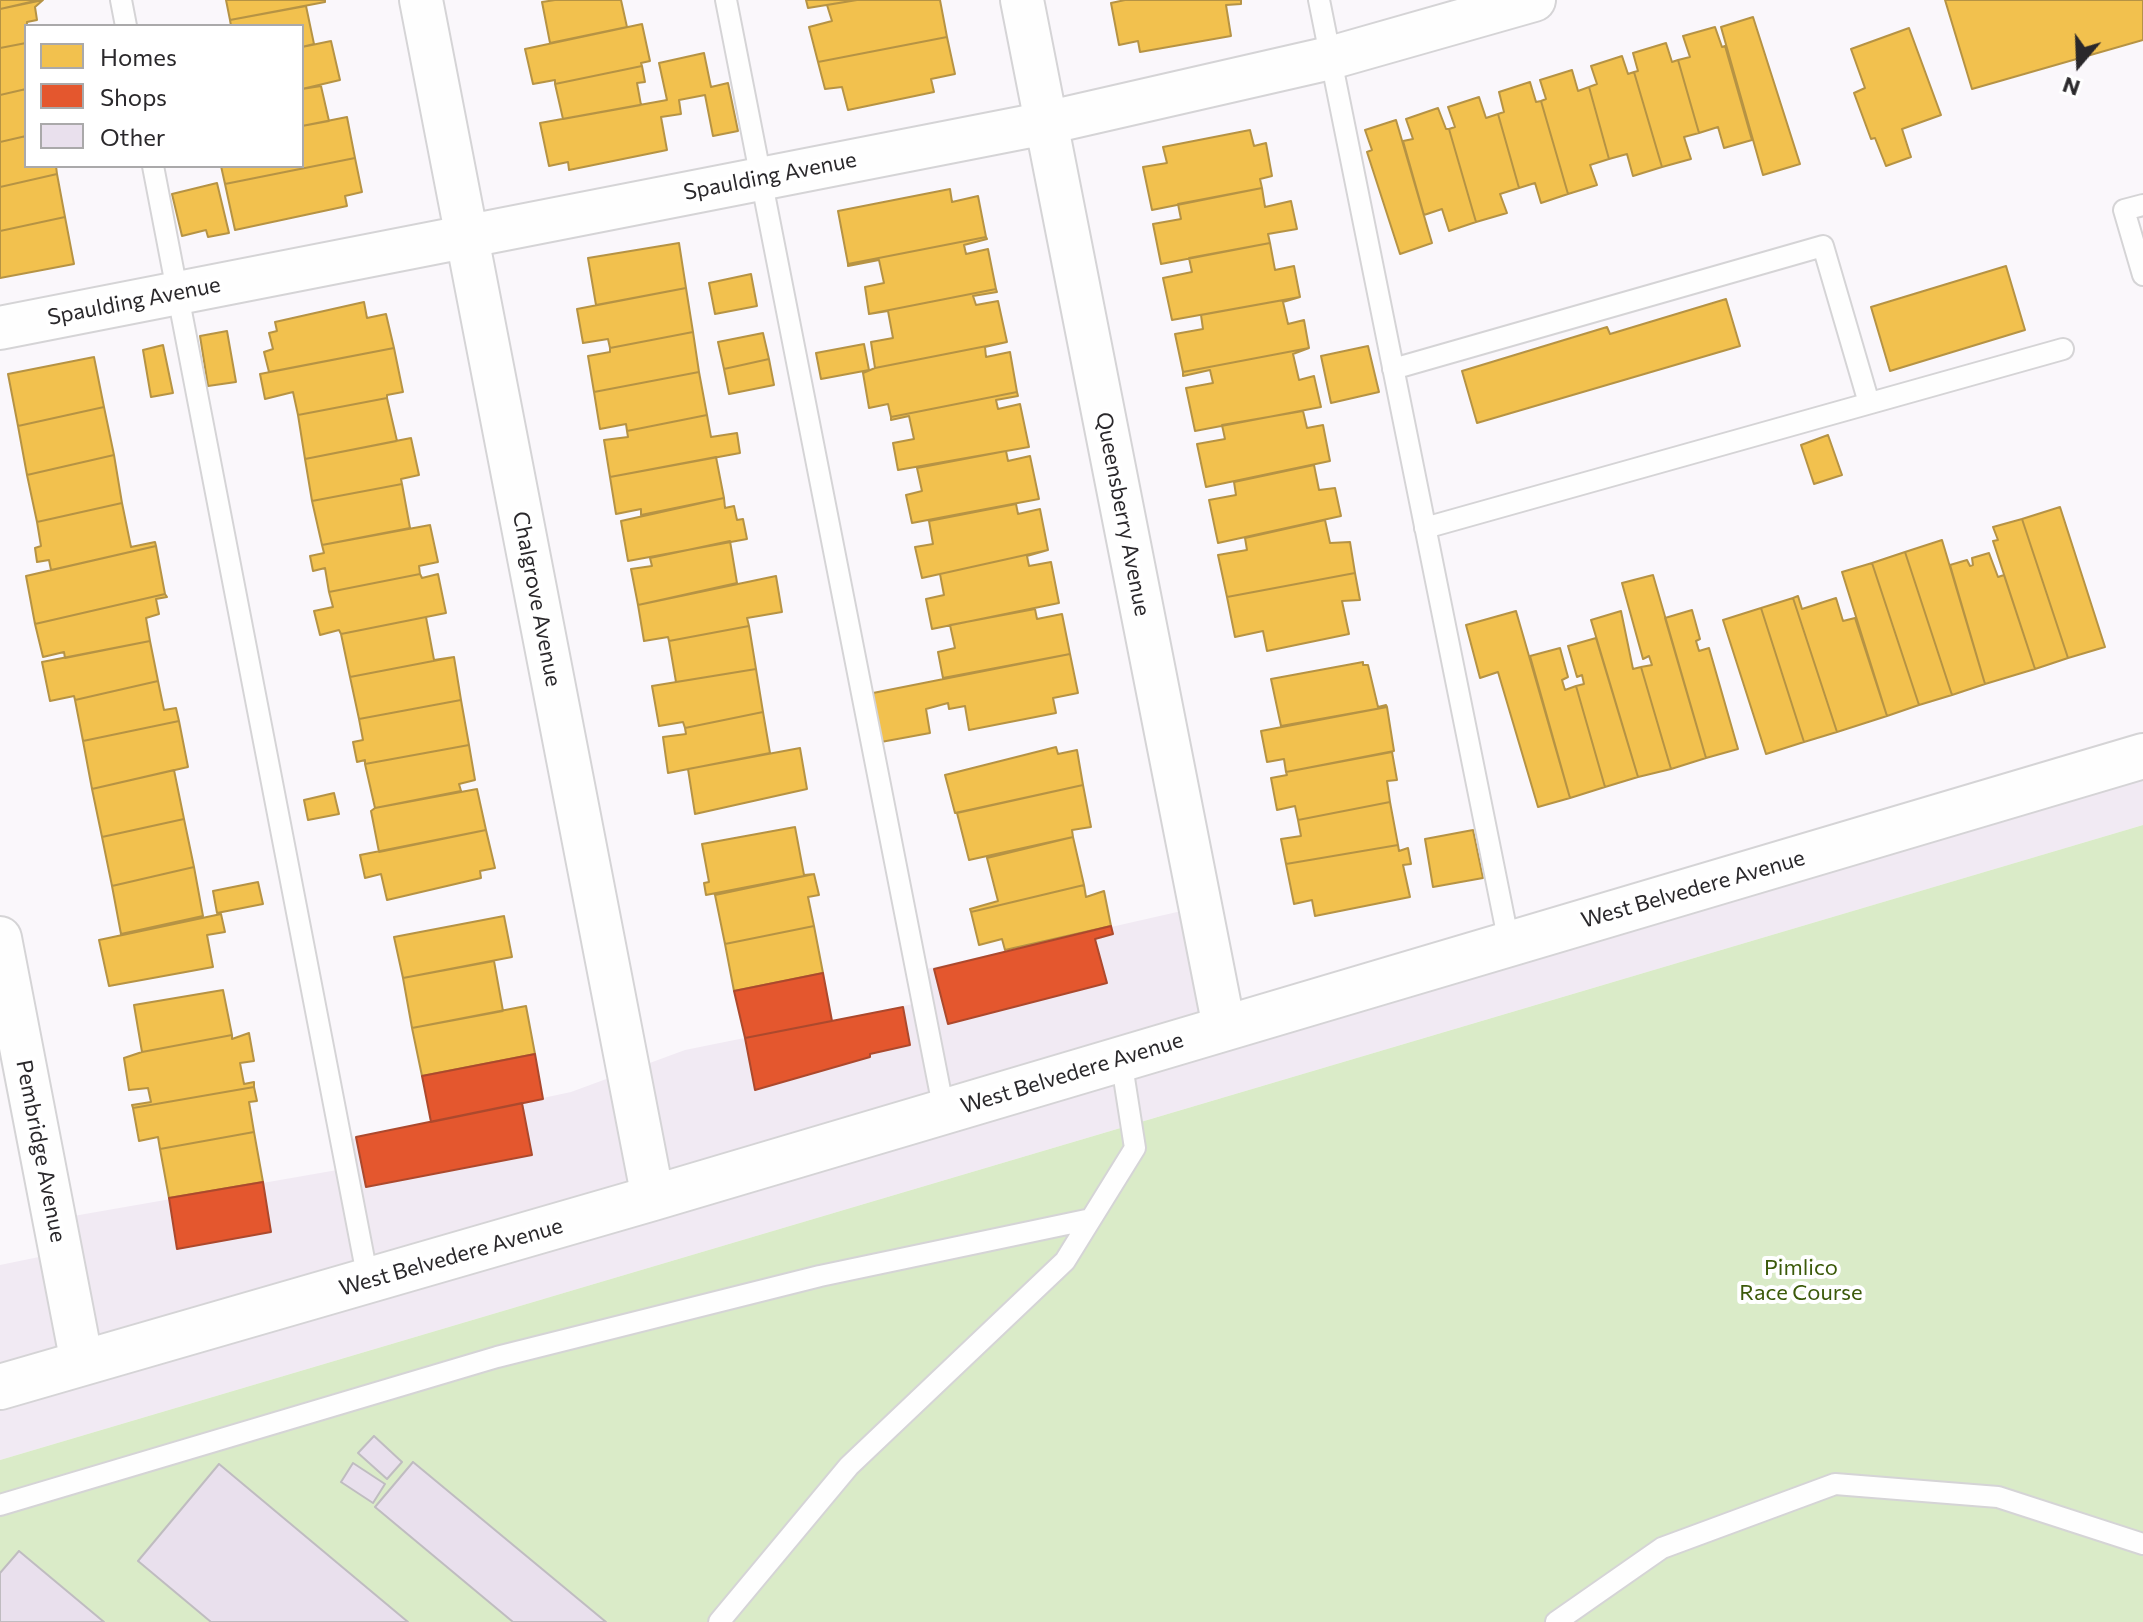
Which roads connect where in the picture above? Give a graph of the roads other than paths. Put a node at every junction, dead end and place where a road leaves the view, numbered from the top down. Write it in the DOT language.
graph roads {
  1 [pos="121,0"];
  2 [pos="421,0"];
  3 [pos="726,0"];
  4 [pos="1022,0"];
  5 [pos="1319,0"];
  6 [pos="1534,0"];
  7 [pos="126,24"];
  8 [pos="1330,58"];
  9 [pos="1046,123"];
  10 [pos="153,168"];
  11 [pos="760,177"];
  12 [pos="2143,205"];
  13 [pos="467,235"];
  14 [pos="2143,275"];
  15 [pos="178,293"];
  16 [pos="0,328"];
  17 [pos="2063,349"];
  18 [pos="1393,369"];
  19 [pos="1869,403"];
  20 [pos="1425,528"];
  21 [pos="2143,756"];
  22 [pos="0,938"];
  23 [pos="1509,943"];
  24 [pos="1224,1027"];
  25 [pos="1121,1059"];
  26 [pos="944,1111"];
  27 [pos="653,1198"];
  28 [pos="1091,1219"];
  29 [pos="368,1280"];
  30 [pos="82,1363"];
  31 [pos="0,1387"];
  32 [pos="0,1505"];
  33 [pos="2143,1544"];
  34 [pos="719,1622"];
  35 [pos="1556,1622"];
  1 -- 7 [label="lane"];
  2 -- 13 [label="street, Chalgrove Avenue"];
  3 -- 11 [label="lane"];
  4 -- 9 [label="street, Queensberry Avenue"];
  5 -- 8 [label="lane"];
  6 -- 8 [label="street, Spaulding Avenue"];
  8 -- 9 [label="street, Spaulding Avenue"];
  8 -- 18 [label="lane"];
  9 -- 11 [label="street, Spaulding Avenue"];
  9 -- 24 [label="street, Queensberry Avenue"];
  10 -- 15 [label="lane"];
  11 -- 13 [label="street, Spaulding Avenue"];
  11 -- 26 [label="lane"];
  12 -- 14 [label="lane"];
  13 -- 15 [label="street, Spaulding Avenue"];
  13 -- 27 [label="street, Chalgrove Avenue"];
  15 -- 16 [label="street, Spaulding Avenue"];
  15 -- 29 [label="lane"];
  17 -- 19 [label="lane"];
  18 -- 19 [label="lane"];
  18 -- 20 [label="lane"];
  19 -- 20 [label="lane"];
  20 -- 23 [label="lane"];
  21 -- 23 [label="main road, West Belvedere Avenue"];
  22 -- 30 [label="street, Pembridge Avenue"];
  23 -- 24 [label="main road, West Belvedere Avenue"];
  24 -- 25 [label="main road, West Belvedere Avenue"];
  25 -- 26 [label="main road, West Belvedere Avenue"];
  25 -- 28 [label="lane"];
  26 -- 27 [label="main road, West Belvedere Avenue"];
  27 -- 29 [label="main road, West Belvedere Avenue"];
  28 -- 32 [label="lane"];
  28 -- 34 [label="lane"];
  29 -- 30 [label="main road, West Belvedere Avenue"];
  30 -- 31 [label="main road, West Belvedere Avenue"];
  33 -- 35 [label="lane"];
}
